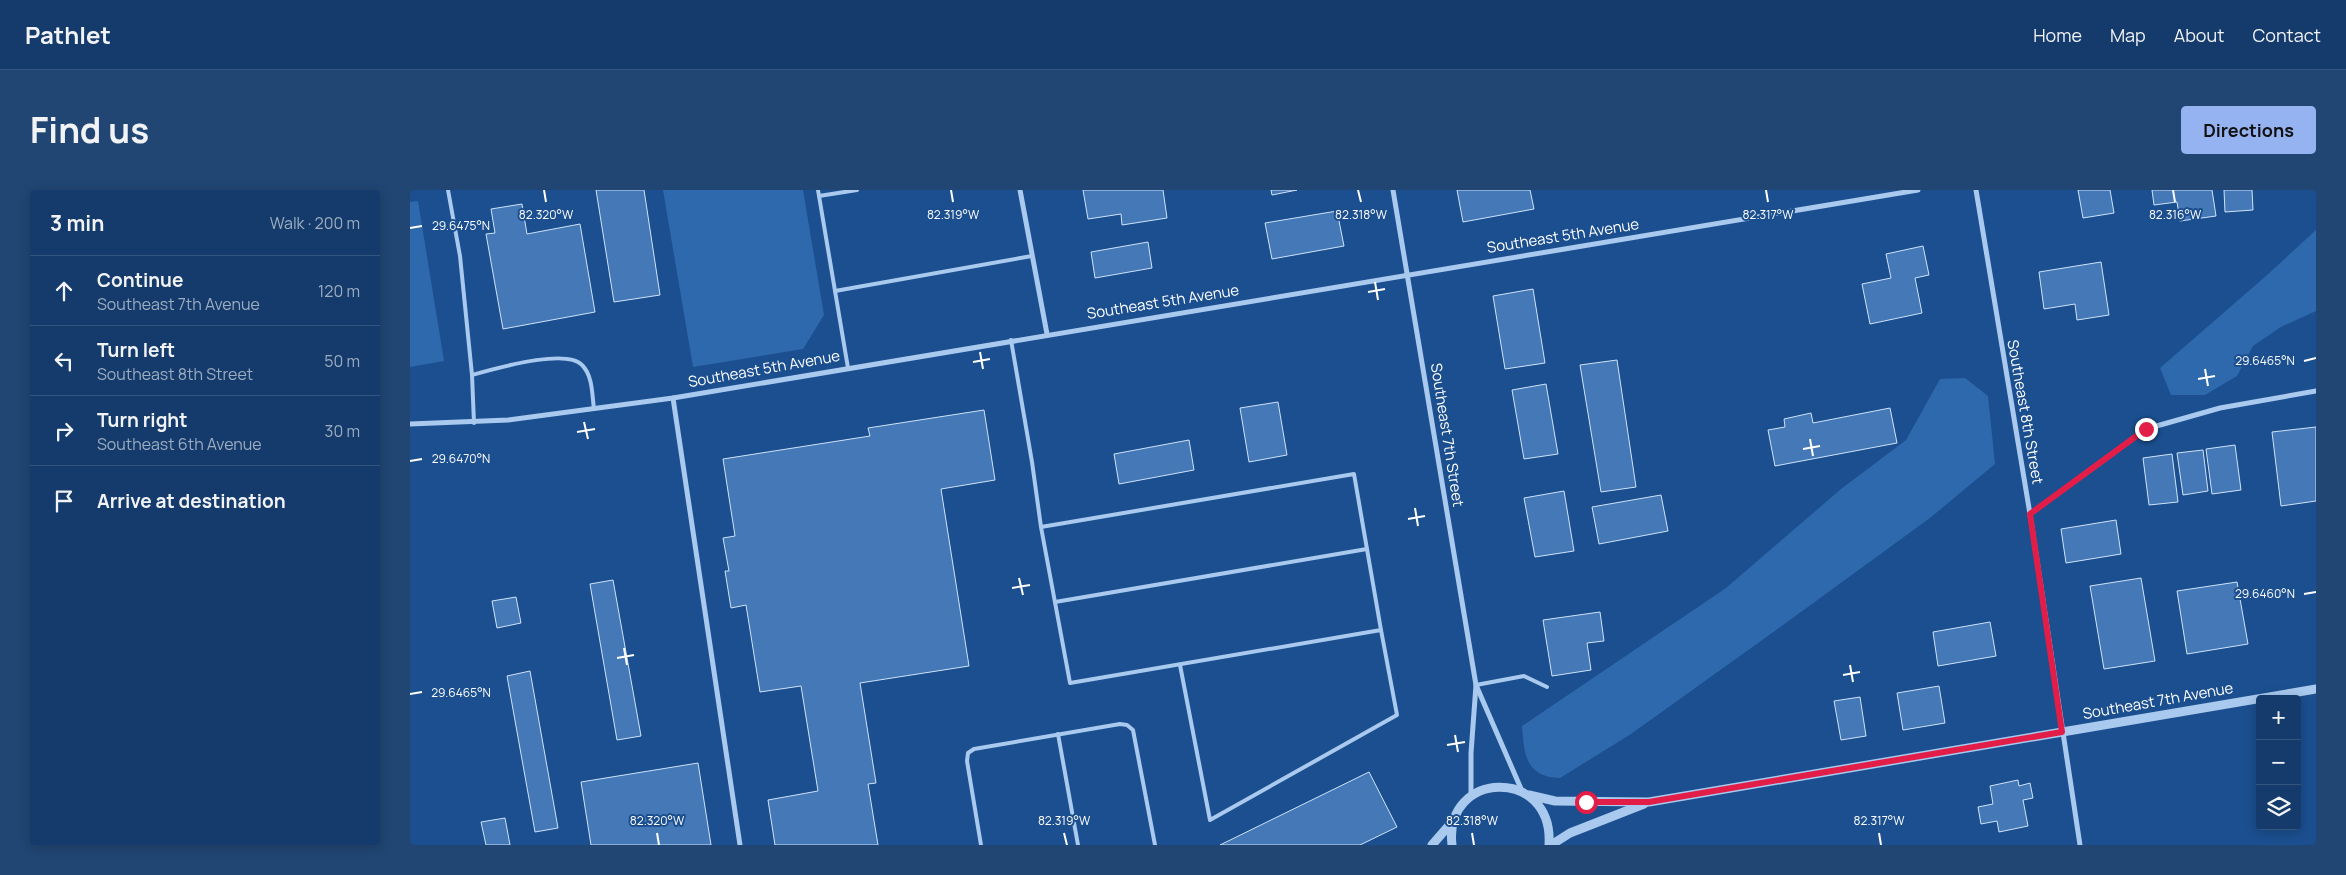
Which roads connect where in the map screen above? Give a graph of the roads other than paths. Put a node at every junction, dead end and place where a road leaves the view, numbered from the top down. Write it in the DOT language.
graph roads {
  1 [pos="448,190"];
  2 [pos="818,190"];
  3 [pos="857,190"];
  4 [pos="1020,190"];
  5 [pos="1393,190"];
  6 [pos="1918,190"];
  7 [pos="1976,190"];
  8 [pos="819,196"];
  9 [pos="1032,256"];
  10 [pos="1408,274"];
  11 [pos="835,291"];
  12 [pos="1046,334"];
  13 [pos="1011,340"];
  14 [pos="848,368"];
  15 [pos="472,375"];
  16 [pos="2316,391"];
  17 [pos="673,398"];
  18 [pos="594,409"];
  19 [pos="474,423"];
  20 [pos="410,424"];
  21 [pos="2030,514"];
  22 [pos="1041,527"];
  23 [pos="1367,549"];
  24 [pos="1055,602"];
  25 [pos="1381,630"];
  26 [pos="1180,664"];
  27 [pos="1476,685"];
  28 [pos="1548,686"];
  29 [pos="2316,688"];
  30 [pos="2062,732"];
  31 [pos="1058,734"];
  32 [pos="1526,793"];
  33 [pos="1471,796"];
  34 [pos="1649,802"];
  35 [pos="1454,820"];
  36 [pos="740,845"];
  37 [pos="981,845"];
  38 [pos="1078,845"];
  39 [pos="1155,845"];
  40 [pos="1432,845"];
  41 [pos="1452,845"];
  42 [pos="1550,845"];
  43 [pos="2080,845"];
  1 -- 15 [label="lane"];
  2 -- 8 [label="lane"];
  3 -- 8 [label="lane"];
  4 -- 9 [label="street"];
  5 -- 10 [label="street, Southeast 7th Street"];
  6 -- 10 [label="street, Southeast 5th Avenue"];
  7 -- 21 [label="street, Southeast 8th Street"];
  8 -- 11 [label="lane"];
  9 -- 11 [label="lane"];
  9 -- 12 [label="street"];
  10 -- 12 [label="street, Southeast 5th Avenue"];
  10 -- 27 [label="street, Southeast 7th Street"];
  11 -- 14 [label="lane"];
  12 -- 13 [label="street, Southeast 5th Avenue"];
  13 -- 14 [label="street, Southeast 5th Avenue"];
  13 -- 22 [label="lane"];
  14 -- 17 [label="street, Southeast 5th Avenue"];
  15 -- 18 [label="lane"];
  15 -- 19 [label="lane"];
  16 -- 21 [label="street"];
  17 -- 18 [label="street, Southeast 5th Avenue"];
  17 -- 36 [label="street"];
  18 -- 19 [label="street, Southeast 5th Avenue"];
  19 -- 20 [label="street, Southeast 5th Avenue"];
  21 -- 30 [label="street, Southeast 8th Street"];
  22 -- 23 [label="lane"];
  22 -- 24 [label="lane"];
  23 -- 24 [label="lane"];
  23 -- 25 [label="lane"];
  24 -- 26 [label="lane"];
  25 -- 26 [label="lane"];
  25 -- 26 [label="lane"];
  27 -- 28 [label="lane"];
  27 -- 32 [label="street, Southeast 7th Street"];
  27 -- 33 [label="street, Southeast 7th Street"];
  29 -- 30 [label="street, Southeast 7th Avenue"];
  30 -- 34 [label="street, Southeast 7th Avenue"];
  30 -- 43 [label="street, Southeast 8th Street"];
  31 -- 37 [label="lane"];
  31 -- 38 [label="lane"];
  31 -- 39 [label="lane"];
  32 -- 33 [label="street, Southeast 7th Avenue"];
  32 -- 34 [label="street, Southeast 7th Avenue"];
  32 -- 42 [label="street"];
  33 -- 35 [label="street"];
  34 -- 42 [label="street, Southeast 7th Avenue"];
  35 -- 40 [label="street"];
  35 -- 41 [label="street"];
}
